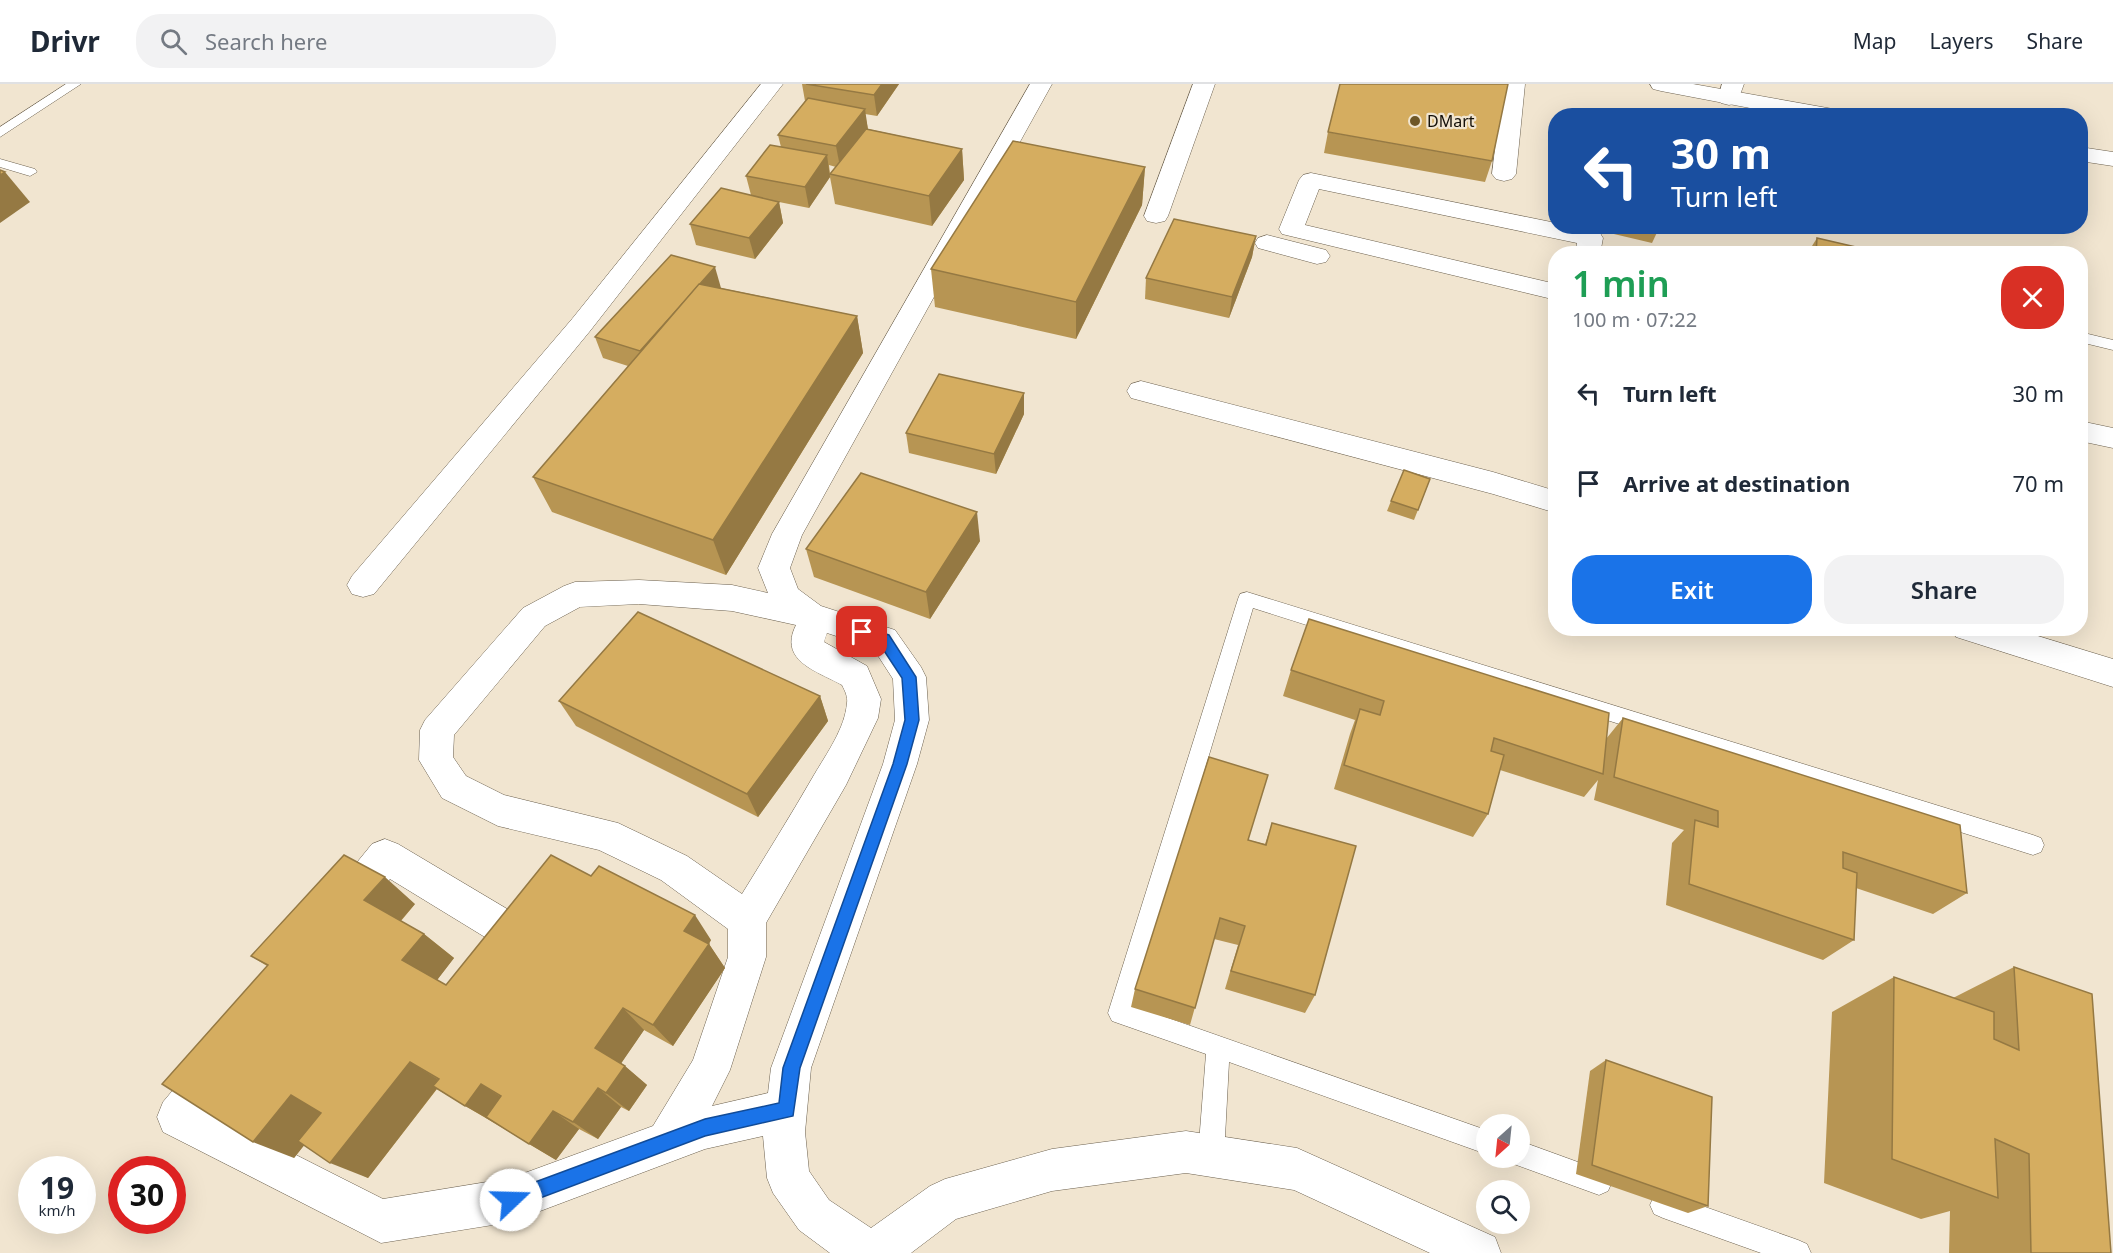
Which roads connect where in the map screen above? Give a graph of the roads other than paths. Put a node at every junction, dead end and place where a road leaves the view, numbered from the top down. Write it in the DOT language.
graph roads {
  1 [pos="75,84"];
  2 [pos="772,84"];
  3 [pos="1041,84"];
  4 [pos="1204,84"];
  5 [pos="1514,84"];
  6 [pos="1660,84"];
  7 [pos="1731,91"];
  8 [pos="1800,108"];
  9 [pos="0,133"];
  10 [pos="2088,155"];
  11 [pos="2113,159"];
  12 [pos="0,163"];
  13 [pos="30,172"];
  14 [pos="1504,174"];
  15 [pos="1156,216"];
  16 [pos="1548,229"];
  17 [pos="1572,234"];
  18 [pos="1267,243"];
  19 [pos="1589,246"];
  20 [pos="1435,274"];
  21 [pos="1548,291"];
  22 [pos="1548,309"];
  23 [pos="2088,339"];
  24 [pos="2113,345"];
  25 [pos="1141,391"];
  26 [pos="2088,433"];
  27 [pos="2113,438"];
  28 [pos="1548,500"];
  29 [pos="363,585"];
  30 [pos="814,617"];
  31 [pos="1993,636"];
  32 [pos="2113,673"];
  33 [pos="2033,845"];
  34 [pos="747,920"];
  35 [pos="506,929"];
  36 [pos="326,931"];
  37 [pos="237,1043"];
  38 [pos="1218,1046"];
  39 [pos="787,1110"];
  40 [pos="1476,1138"];
  41 [pos="668,1141"];
  42 [pos="1211,1156"];
  43 [pos="1530,1158"];
  44 [pos="868,1253"];
  45 [pos="873,1253"];
  46 [pos="1479,1253"];
  47 [pos="1798,1253"];
  1 -- 9 [label="lane"];
  2 -- 29 [label="street"];
  3 -- 30 [label="street"];
  4 -- 15 [label="street"];
  5 -- 14 [label="street"];
  6 -- 7 [label="street"];
  7 -- 8 [label="street"];
  10 -- 11 [label="street"];
  12 -- 13 [label="lane"];
  16 -- 20 [label="street"];
  17 -- 19 [label="street"];
  18 -- 20 [label="street"];
  20 -- 21 [label="street"];
  20 -- 22 [label="street"];
  23 -- 24 [label="lane"];
  25 -- 28 [label="street"];
  26 -- 27 [label="street"];
  30 -- 34 [label="street"];
  30 -- 34 [label="street"];
  30 -- 39 [label="street"];
  31 -- 32 [label="street"];
  33 -- 38 [label="lane"];
  34 -- 41 [label="street"];
  35 -- 36 [label="street"];
  37 -- 41 [label="street"];
  38 -- 40 [label="lane"];
  38 -- 42 [label="lane"];
  39 -- 41 [label="street"];
  39 -- 44 [label="street"];
  42 -- 45 [label="street"];
  42 -- 46 [label="street"];
  43 -- 47 [label="lane"];
}
